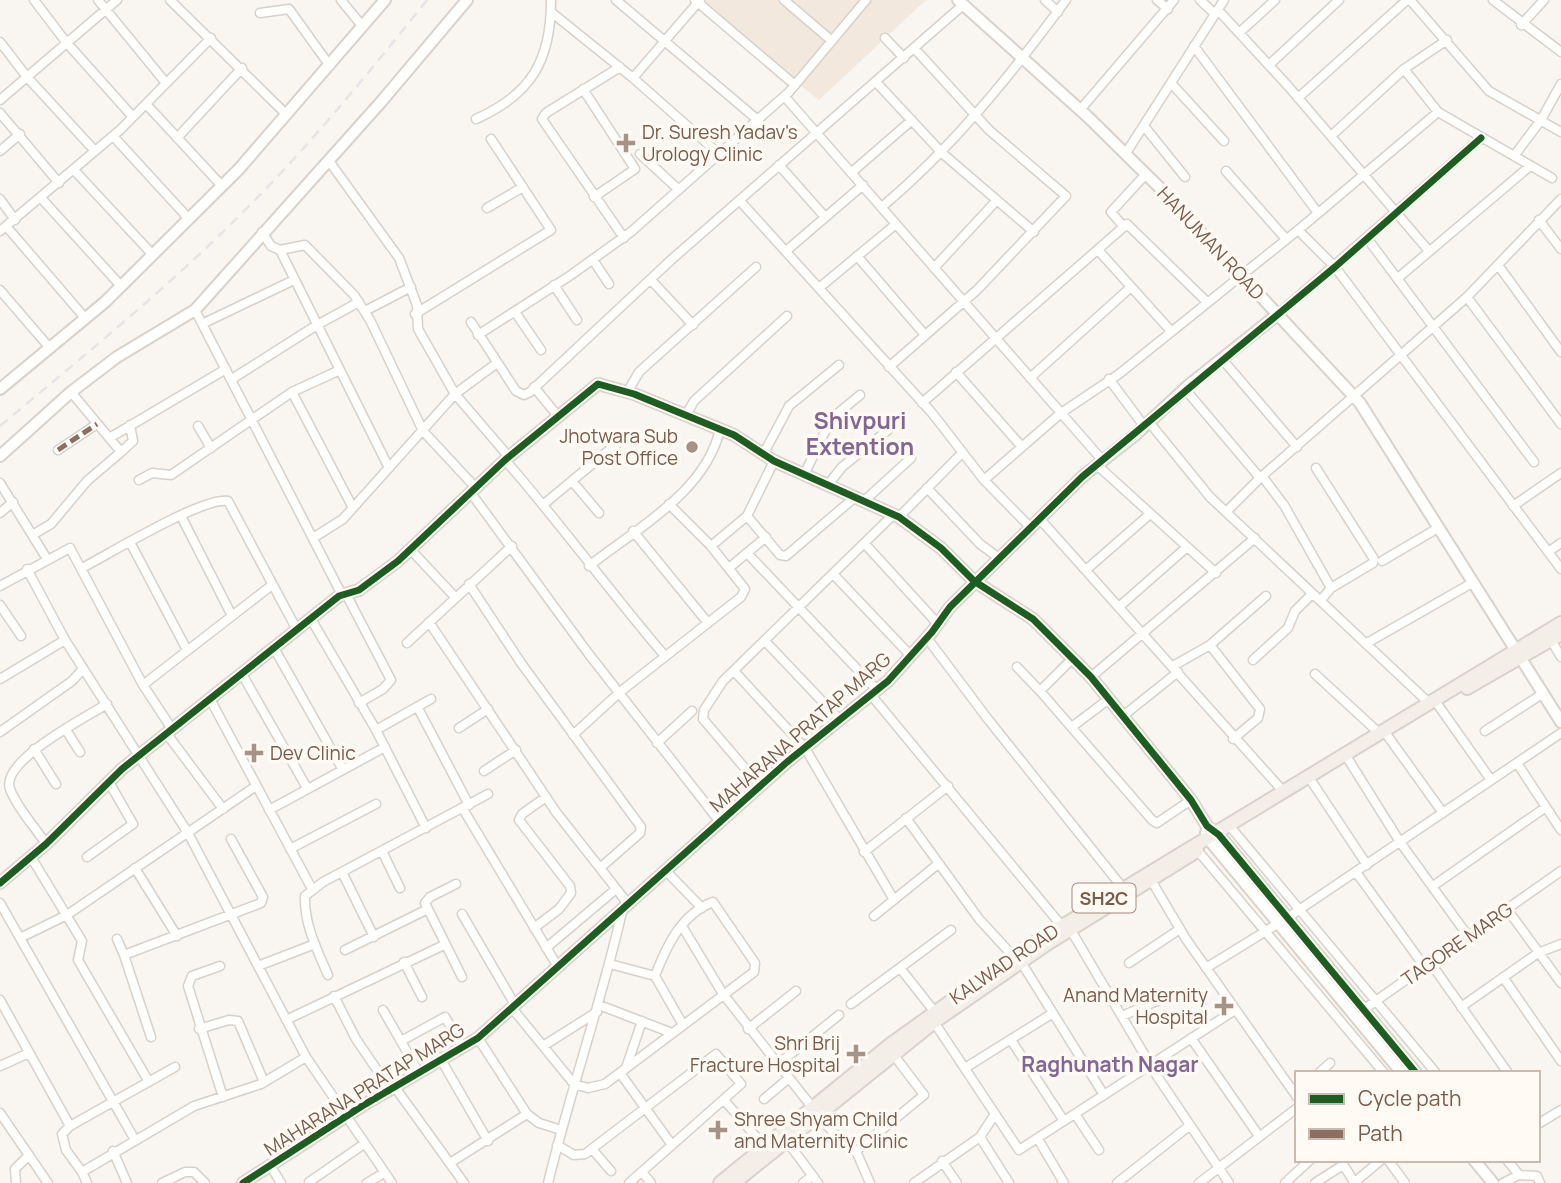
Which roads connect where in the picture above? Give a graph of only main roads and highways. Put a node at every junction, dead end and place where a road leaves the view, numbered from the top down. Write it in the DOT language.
graph roads {
  1 [pos="1561,623"];
  2 [pos="1556,637"];
  3 [pos="1516,654"];
  4 [pos="1382,734"];
  5 [pos="1212,834"];
  6 [pos="1066,926"];
  7 [pos="934,1017"];
  8 [pos="814,1111"];
  9 [pos="720,1183"];
  10 [pos="734,1183"];
  1 -- 3 [label="main road, KALWAD ROAD / SH2C"];
  2 -- 3 [label="main road, KALWAD ROAD / SH2C"];
  3 -- 4 [label="main road, KALWAD ROAD / SH2C"];
  4 -- 5 [label="main road, KALWAD ROAD / SH2C"];
  4 -- 5 [label="main road, KALWAD ROAD / SH2C"];
  5 -- 6 [label="main road, KALWAD ROAD / SH2C"];
  5 -- 6 [label="main road, KALWAD ROAD / SH2C"];
  6 -- 7 [label="main road, KALWAD ROAD / SH2C"];
  7 -- 8 [label="main road, KALWAD ROAD / SH2C"];
  7 -- 8 [label="main road, KALWAD ROAD / SH2C"];
  8 -- 9 [label="main road, KALWAD ROAD / SH2C"];
  8 -- 10 [label="main road, KALWAD ROAD / SH2C"];
}
